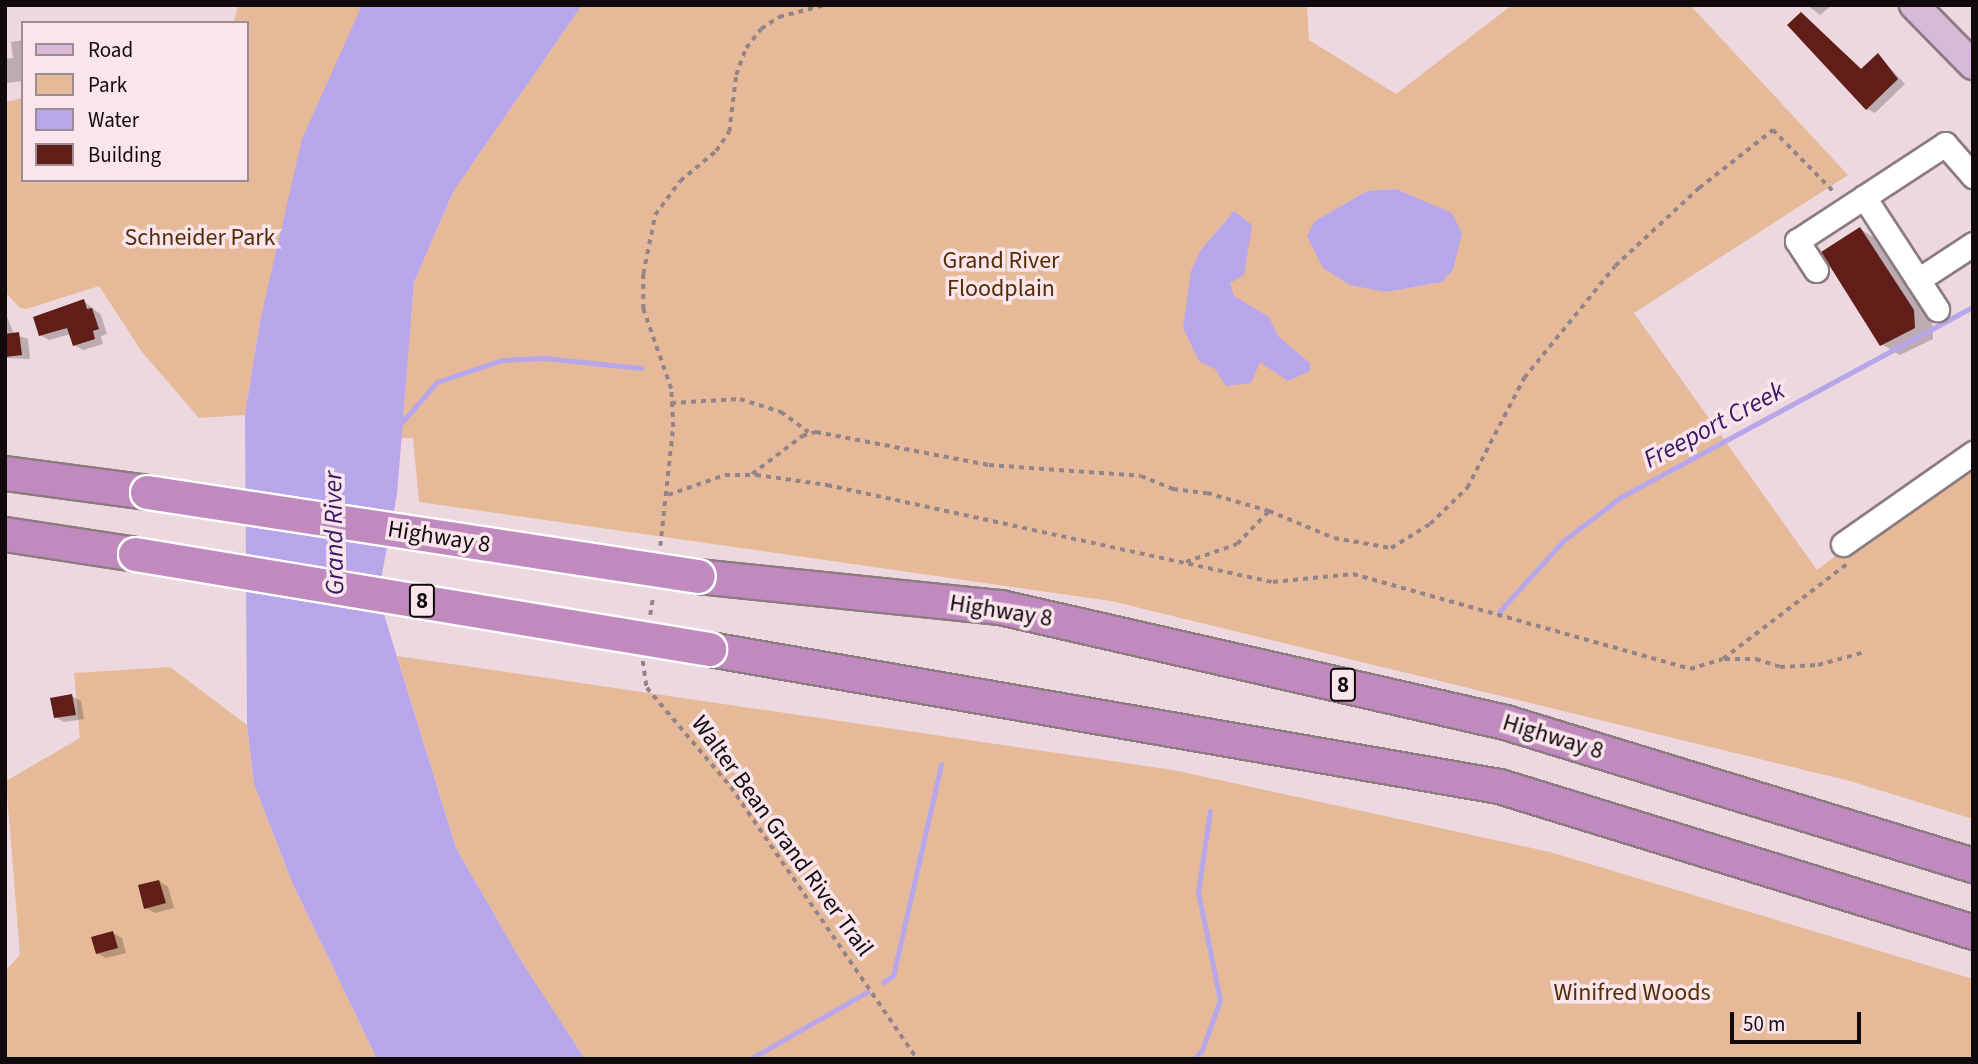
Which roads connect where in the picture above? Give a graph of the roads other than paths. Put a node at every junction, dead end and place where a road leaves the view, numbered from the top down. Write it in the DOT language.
graph roads {
  1 [pos="1914,5"];
  2 [pos="1973,65"];
  3 [pos="1973,176"];
  4 [pos="1856,202"];
  5 [pos="1973,244"];
  6 [pos="1816,270"];
  7 [pos="1918,279"];
  8 [pos="1937,309"];
  9 [pos="1973,453"];
  10 [pos="5,473"];
  11 [pos="5,534"];
  12 [pos="1846,553"];
  13 [pos="1973,865"];
  14 [pos="1973,932"];
  1 -- 2 [label="main road"];
  3 -- 4 [label="lane"];
  4 -- 6 [label="lane"];
  4 -- 7 [label="lane"];
  5 -- 7 [label="lane"];
  7 -- 8 [label="lane"];
  9 -- 12 [label="lane"];
  10 -- 13 [label="highway, Highway 8 / 8, bridge"];
  11 -- 14 [label="highway, 8, bridge"];
}
